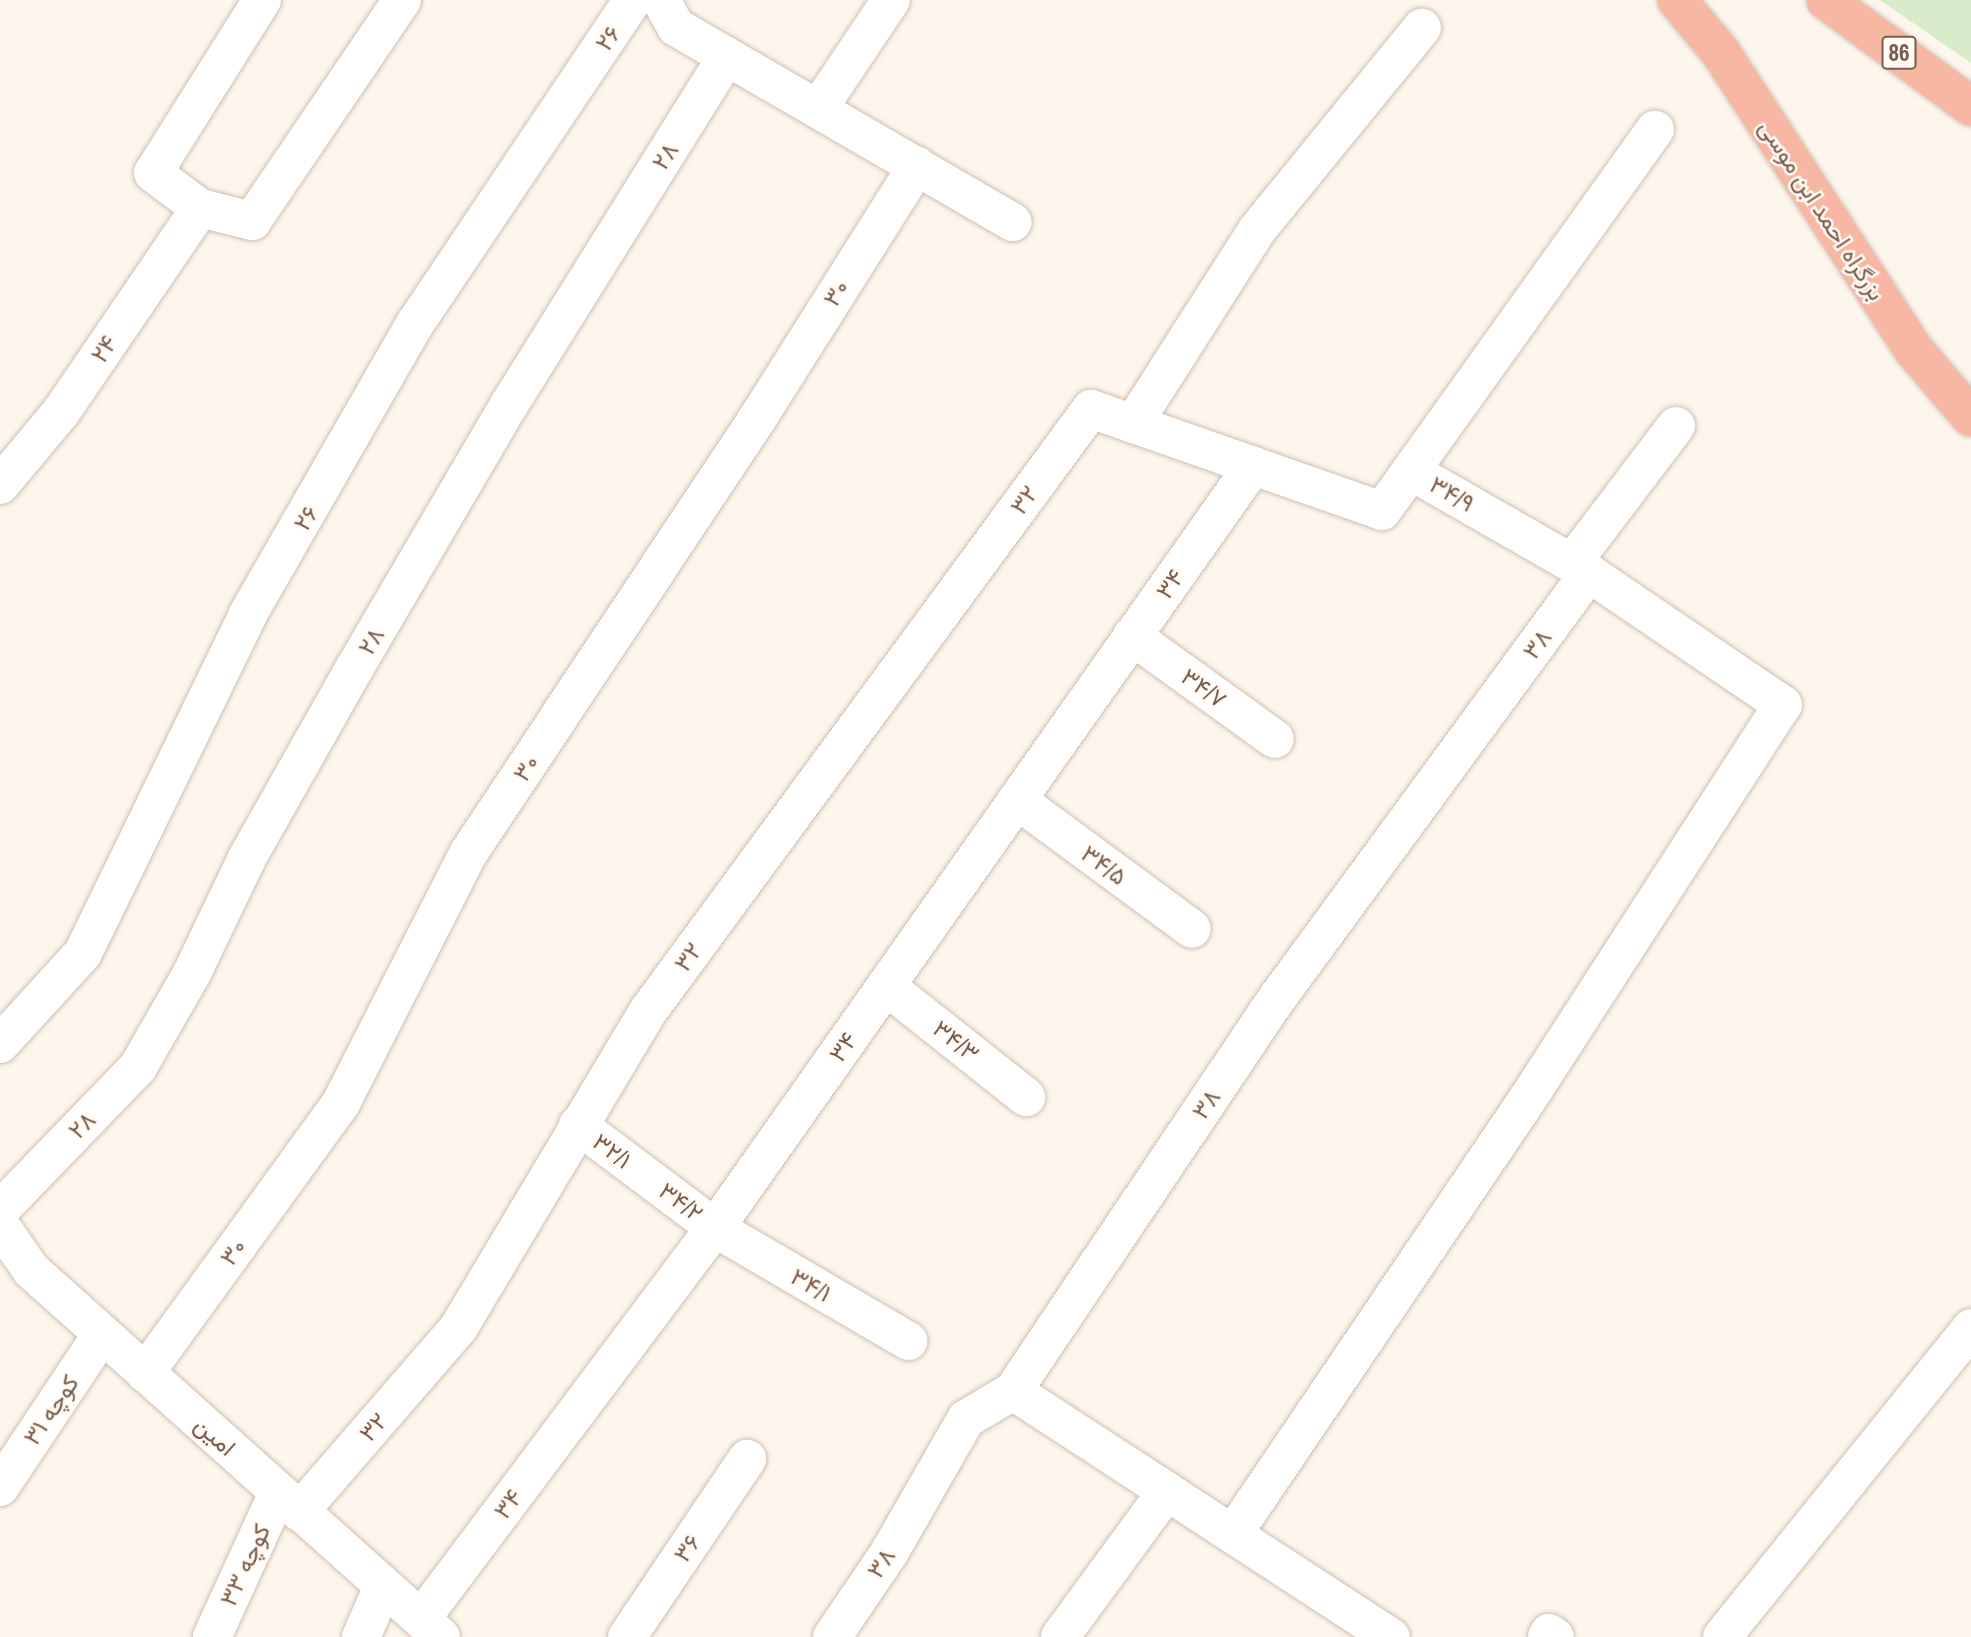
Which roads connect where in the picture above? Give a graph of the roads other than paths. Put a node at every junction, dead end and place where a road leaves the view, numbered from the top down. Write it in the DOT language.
graph roads {
  1 [pos="262,0"];
  2 [pos="402,0"];
  3 [pos="634,0"];
  4 [pos="661,0"];
  5 [pos="891,0"];
  6 [pos="1676,0"];
  7 [pos="1826,0"];
  8 [pos="1423,28"];
  9 [pos="727,56"];
  10 [pos="1971,106"];
  11 [pos="818,109"];
  12 [pos="1655,130"];
  13 [pos="917,166"];
  14 [pos="200,208"];
  15 [pos="1013,222"];
  16 [pos="1971,417"];
  17 [pos="1133,424"];
  18 [pos="1676,426"];
  19 [pos="1253,466"];
  20 [pos="1411,471"];
  21 [pos="0,485"];
  22 [pos="1580,568"];
  23 [pos="1132,636"];
  24 [pos="1275,739"];
  25 [pos="1017,800"];
  26 [pos="1192,929"];
  27 [pos="886,986"];
  28 [pos="0,1044"];
  29 [pos="1027,1097"];
  30 [pos="578,1125"];
  31 [pos="646,1176"];
  32 [pos="0,1210"];
  33 [pos="0,1225"];
  34 [pos="715,1228"];
  35 [pos="1971,1328"];
  36 [pos="102,1334"];
  37 [pos="908,1341"];
  38 [pos="145,1373"];
  39 [pos="1013,1391"];
  40 [pos="747,1459"];
  41 [pos="0,1487"];
  42 [pos="1167,1491"];
  43 [pos="289,1503"];
  44 [pos="1233,1534"];
  45 [pos="383,1587"];
  46 [pos="431,1628"];
  47 [pos="212,1637"];
  48 [pos="361,1637"];
  49 [pos="627,1637"];
  50 [pos="832,1637"];
  51 [pos="1060,1637"];
  52 [pos="1391,1637"];
  53 [pos="1722,1637"];
  1 -- 14 [label="street"];
  2 -- 14 [label="street"];
  3 -- 28 [label="street, ۲۶"];
  4 -- 9 [label="street"];
  5 -- 11 [label="street"];
  6 -- 16 [label="highway, بزرگراه احمد ابن موسی"];
  7 -- 10 [label="highway, 86"];
  8 -- 17 [label="street"];
  9 -- 11 [label="street"];
  9 -- 32 [label="street, ۲۸"];
  11 -- 13 [label="street"];
  12 -- 20 [label="street"];
  13 -- 15 [label="street"];
  13 -- 38 [label="street, ۳۰"];
  14 -- 21 [label="street, ۲۴"];
  17 -- 19 [label="street"];
  17 -- 30 [label="street, ۳۲"];
  18 -- 22 [label="street, ۳۸"];
  19 -- 20 [label="street"];
  19 -- 23 [label="street, ۳۴"];
  20 -- 22 [label="street, ۳۴/۹"];
  22 -- 39 [label="street, ۳۸"];
  22 -- 44 [label="street, ۳۴/۹"];
  23 -- 24 [label="street, ۳۴/۷"];
  23 -- 25 [label="street, ۳۴"];
  25 -- 26 [label="street, ۳۴/۵"];
  25 -- 27 [label="street, ۳۴"];
  27 -- 29 [label="street, ۳۴/۳"];
  27 -- 34 [label="street, ۳۴"];
  30 -- 31 [label="street, ۳۲/۱"];
  30 -- 43 [label="street, ۳۲"];
  31 -- 34 [label="street, ۳۴/۲"];
  33 -- 36 [label="street, امین"];
  34 -- 37 [label="street, ۳۴/۱"];
  34 -- 46 [label="street, ۳۴"];
  35 -- 53 [label="street"];
  36 -- 38 [label="street, امین"];
  36 -- 41 [label="street, کوچه ۳۱"];
  38 -- 43 [label="street, امین"];
  39 -- 42 [label="street"];
  39 -- 50 [label="street, ۳۸"];
  40 -- 49 [label="street, ۳۶"];
  42 -- 44 [label="street"];
  42 -- 51 [label="street"];
  43 -- 45 [label="street, امین"];
  43 -- 47 [label="street, کوچه ۳۳"];
  44 -- 52 [label="street"];
  45 -- 46 [label="street, امین"];
  45 -- 48 [label="street"];
}
